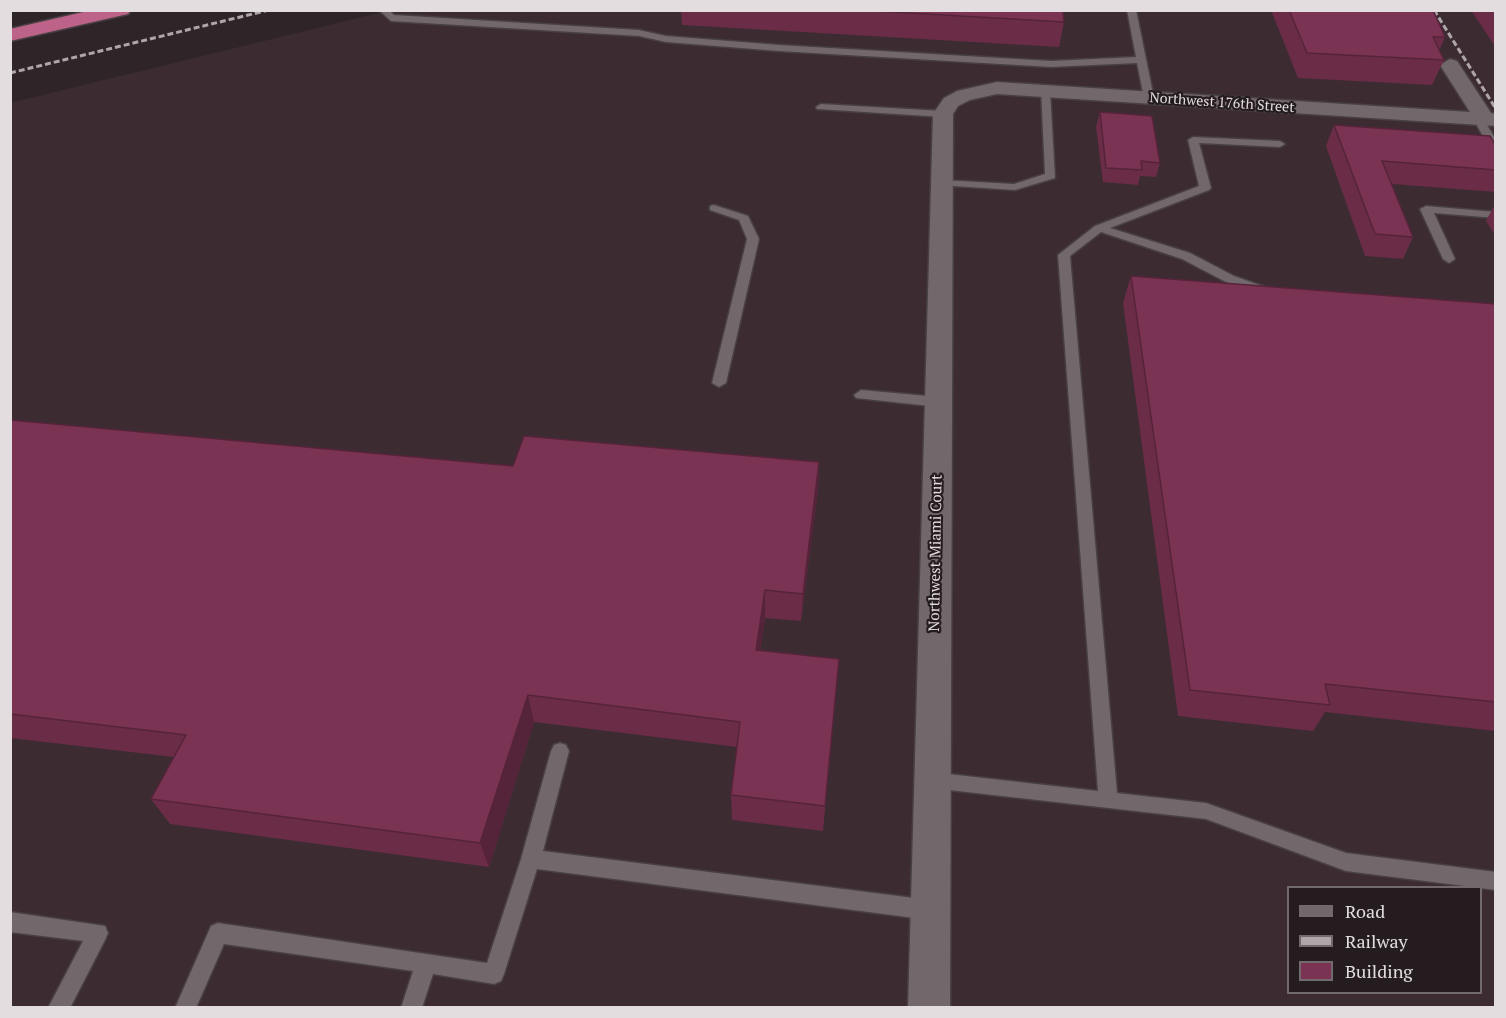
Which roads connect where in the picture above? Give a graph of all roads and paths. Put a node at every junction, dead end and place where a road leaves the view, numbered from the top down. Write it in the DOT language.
graph roads {
  1 [pos="122,10"];
  2 [pos="383,10"];
  3 [pos="1131,10"];
  4 [pos="10,35"];
  5 [pos="1142,60"];
  6 [pos="1450,65"];
  7 [pos="1045,91"];
  8 [pos="1149,98"];
  9 [pos="820,107"];
  10 [pos="947,108"];
  11 [pos="1487,120"];
  12 [pos="1280,144"];
  13 [pos="1496,151"];
  14 [pos="942,183"];
  15 [pos="714,208"];
  16 [pos="1496,214"];
  17 [pos="1099,228"];
  18 [pos="1449,260"];
  19 [pos="1278,295"];
  20 [pos="720,383"];
  21 [pos="861,395"];
  22 [pos="939,402"];
  23 [pos="560,752"];
  24 [pos="931,780"];
  25 [pos="1108,800"];
  26 [pos="531,859"];
  27 [pos="1496,881"];
  28 [pos="930,910"];
  29 [pos="10,922"];
  30 [pos="426,963"];
  31 [pos="58,1008"];
  32 [pos="185,1008"];
  33 [pos="411,1008"];
  34 [pos="929,1008"];
  1 -- 4 [label="highway"];
  2 -- 5 [label="lane"];
  3 -- 5 [label="lane"];
  5 -- 8 [label="lane"];
  6 -- 11 [label="street"];
  7 -- 8 [label="street, Northwest 176th Street"];
  7 -- 10 [label="street, Northwest 176th Street"];
  7 -- 14 [label="lane"];
  8 -- 11 [label="street, Northwest 176th Street"];
  9 -- 10 [label="lane"];
  10 -- 14 [label="street, Northwest Miami Court"];
  11 -- 13 [label="lane"];
  12 -- 17 [label="lane"];
  14 -- 22 [label="street, Northwest Miami Court"];
  15 -- 20 [label="lane"];
  16 -- 18 [label="lane"];
  17 -- 19 [label="lane"];
  17 -- 25 [label="lane"];
  21 -- 22 [label="lane"];
  22 -- 24 [label="street, Northwest Miami Court"];
  23 -- 26 [label="lane"];
  24 -- 25 [label="lane"];
  24 -- 28 [label="street, Northwest Miami Court"];
  25 -- 27 [label="lane"];
  26 -- 28 [label="lane"];
  26 -- 30 [label="lane"];
  28 -- 34 [label="street, Northwest Miami Court"];
  29 -- 31 [label="lane"];
  30 -- 32 [label="lane"];
  30 -- 33 [label="lane"];
}
